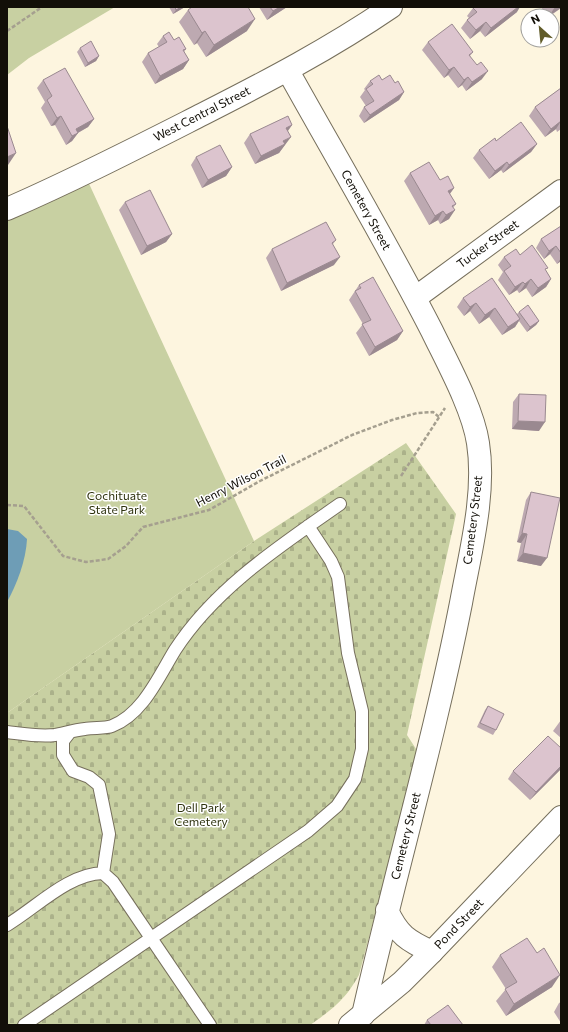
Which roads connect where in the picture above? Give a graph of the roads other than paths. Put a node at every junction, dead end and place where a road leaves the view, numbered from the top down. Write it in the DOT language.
graph roads {
  1 [pos="391,7"];
  2 [pos="288,70"];
  3 [pos="561,191"];
  4 [pos="7,209"];
  5 [pos="415,298"];
  6 [pos="340,504"];
  7 [pos="308,526"];
  8 [pos="7,732"];
  9 [pos="70,732"];
  10 [pos="561,817"];
  11 [pos="103,873"];
  12 [pos="387,910"];
  13 [pos="7,925"];
  14 [pos="151,938"];
  15 [pos="432,952"];
  16 [pos="357,1020"];
  17 [pos="24,1025"];
  18 [pos="210,1025"];
  1 -- 2 [label="street, West Central Street"];
  2 -- 4 [label="street, West Central Street"];
  2 -- 5 [label="street, Cemetery Street"];
  3 -- 5 [label="street, Tucker Street"];
  5 -- 12 [label="street, Cemetery Street"];
  6 -- 7 [label="lane"];
  7 -- 9 [label="lane"];
  7 -- 14 [label="lane"];
  8 -- 9 [label="lane"];
  9 -- 11 [label="lane"];
  10 -- 15 [label="street, Pond Street"];
  11 -- 13 [label="lane"];
  11 -- 14 [label="lane"];
  12 -- 15 [label="street"];
  12 -- 16 [label="street, Cemetery Street"];
  14 -- 17 [label="lane"];
  14 -- 18 [label="lane"];
  15 -- 16 [label="street, Pond Street"];
}
